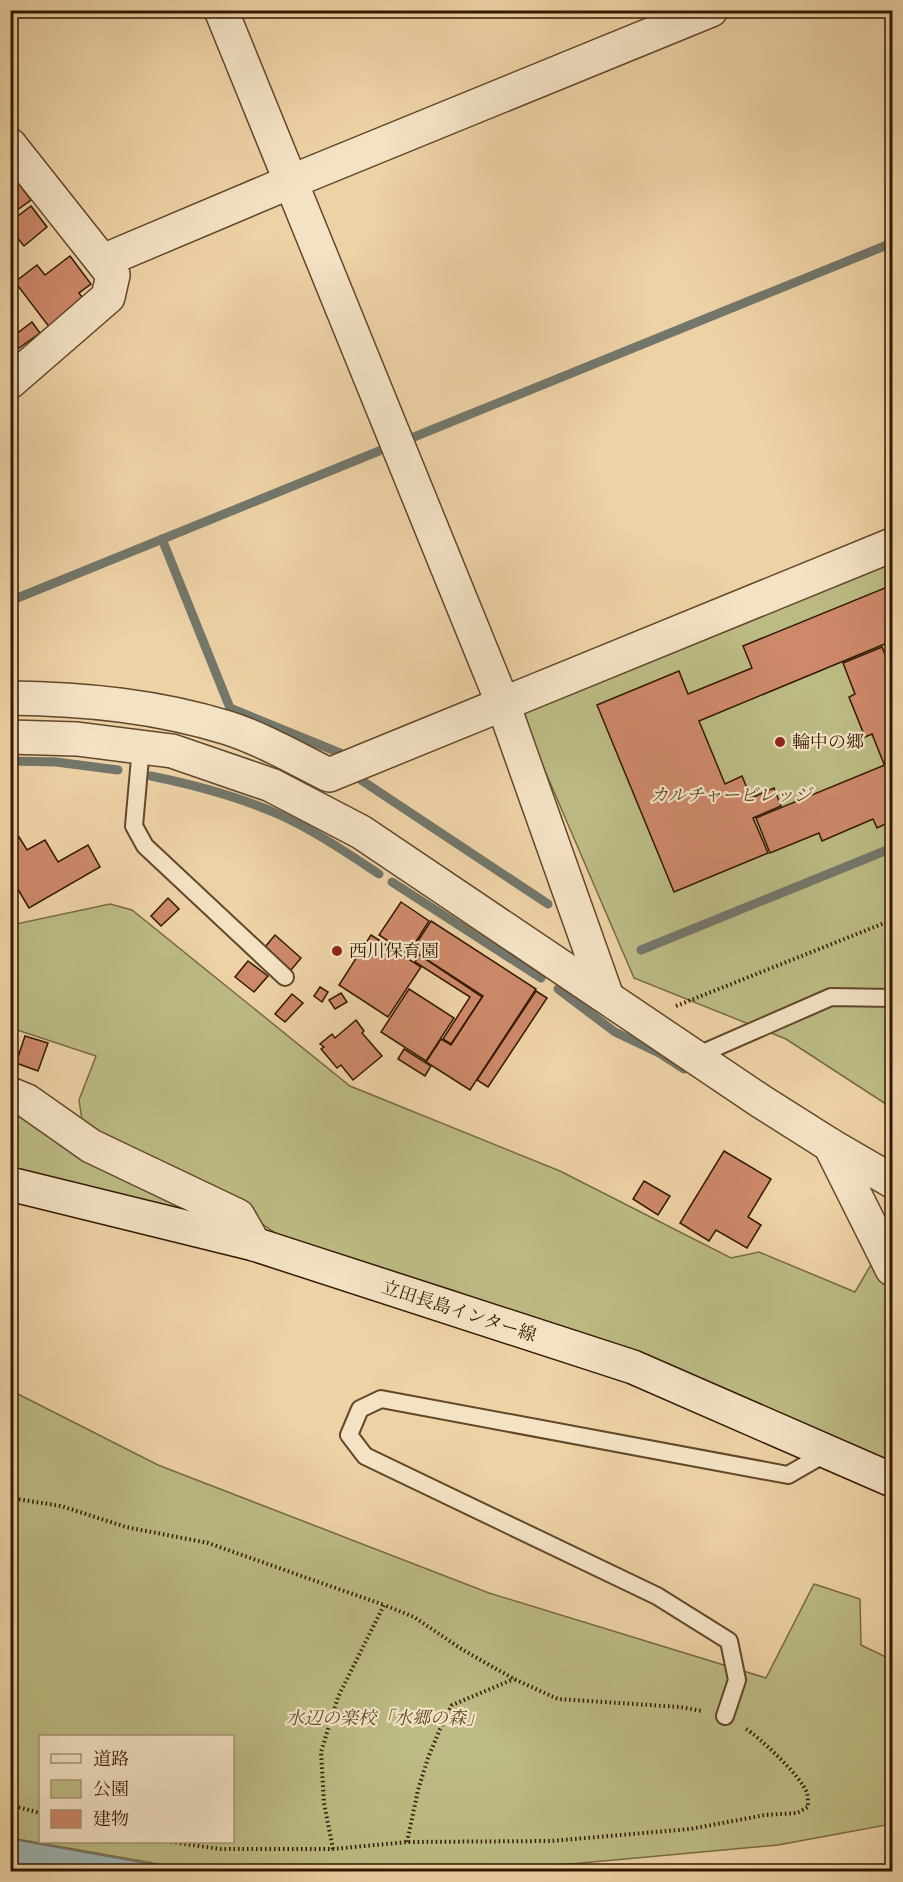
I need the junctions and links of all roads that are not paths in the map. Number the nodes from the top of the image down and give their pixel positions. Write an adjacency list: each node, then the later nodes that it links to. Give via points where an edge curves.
1 (221, 10): 4 (street)
2 (711, 10): 4 (street)
3 (10, 145): 5 (street)
4 (290, 182): 5 (street); 9 (street)
5 (103, 261): 6 (street, via 113,275 108,297)
6 (10, 382)
7 (892, 545): 9 (street)
8 (10, 698): 9 (street, via 70,699 149,708 230,729 329,775)
9 (503, 704): 13 (street)
10 (10, 737): 11 (street, via 77,739)
11 (141, 747): 12 (lane, via 134,826 145,846); 13 (street, via 172,752 272,785 351,827)
12 (285, 977)
13 (607, 997): 15 (street)
14 (892, 998): 15 (lane, via 831,997)
15 (696, 1056): 17 (street)
16 (10, 1094): 20 (street, via 27,1101 91,1146 238,1216)
17 (830, 1145): 18 (street); 21 (street)
18 (892, 1181)
19 (10, 1184): 20 (street, 立田長島インター線)
20 (254, 1244): 22 (street, 立田長島インター線, via 633,1367)
21 (892, 1269)
22 (828, 1452): 23 (street, 立田長島インター線); 24 (lane, via 788,1474 381,1399 360,1409 349,1435 365,1456 657,1596 729,1641 737,1680)
23 (892, 1480)
24 (725, 1716)

